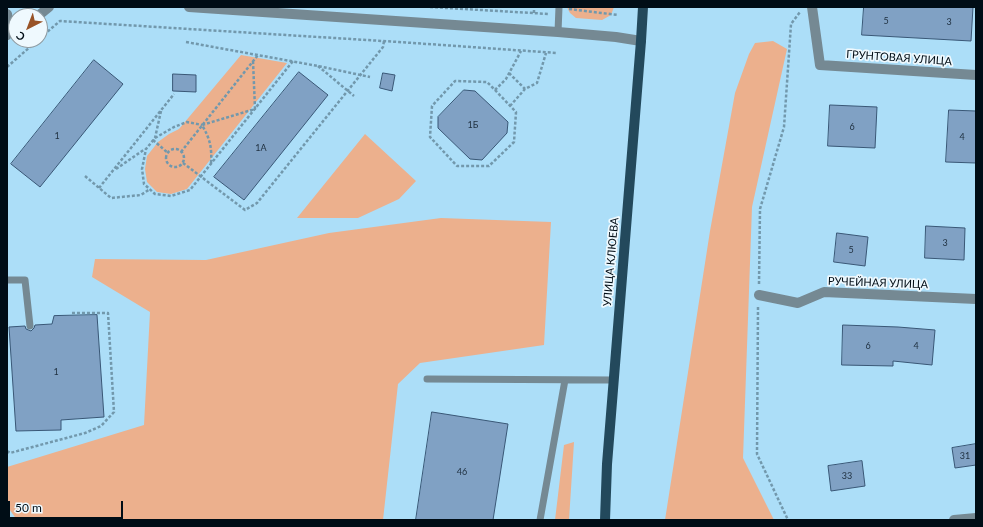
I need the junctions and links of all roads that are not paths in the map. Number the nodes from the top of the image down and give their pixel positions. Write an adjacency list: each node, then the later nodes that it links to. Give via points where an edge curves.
1 (189, 7): 4 (street)
2 (643, 7): 9 (main road, УЛИЦА КЛЮЕВА)
3 (812, 7): 10 (street, ГРУНТОВАЯ УЛИЦА, via 820,65)
4 (243, 9): 7 (street)
5 (559, 11): 7 (lane)
6 (7, 14): 8 (street)
7 (558, 32): 9 (street)
8 (7, 35)
9 (641, 41): 17 (main road, УЛИЦА КЛЮЕВА)
10 (976, 75)
11 (7, 280): 14 (lane, via 25,280)
12 (759, 295): 13 (street, РУЧЕЙНАЯ УЛИЦА, via 798,303 824,292)
13 (976, 299)
14 (30, 326)
15 (427, 379): 16 (lane)
16 (565, 380): 17 (lane); 19 (lane)
17 (614, 380): 20 (main road, УЛИЦА КЛЮЕВА)
18 (976, 518): 21 (street)
19 (540, 520)
20 (605, 520)
21 (954, 520)

